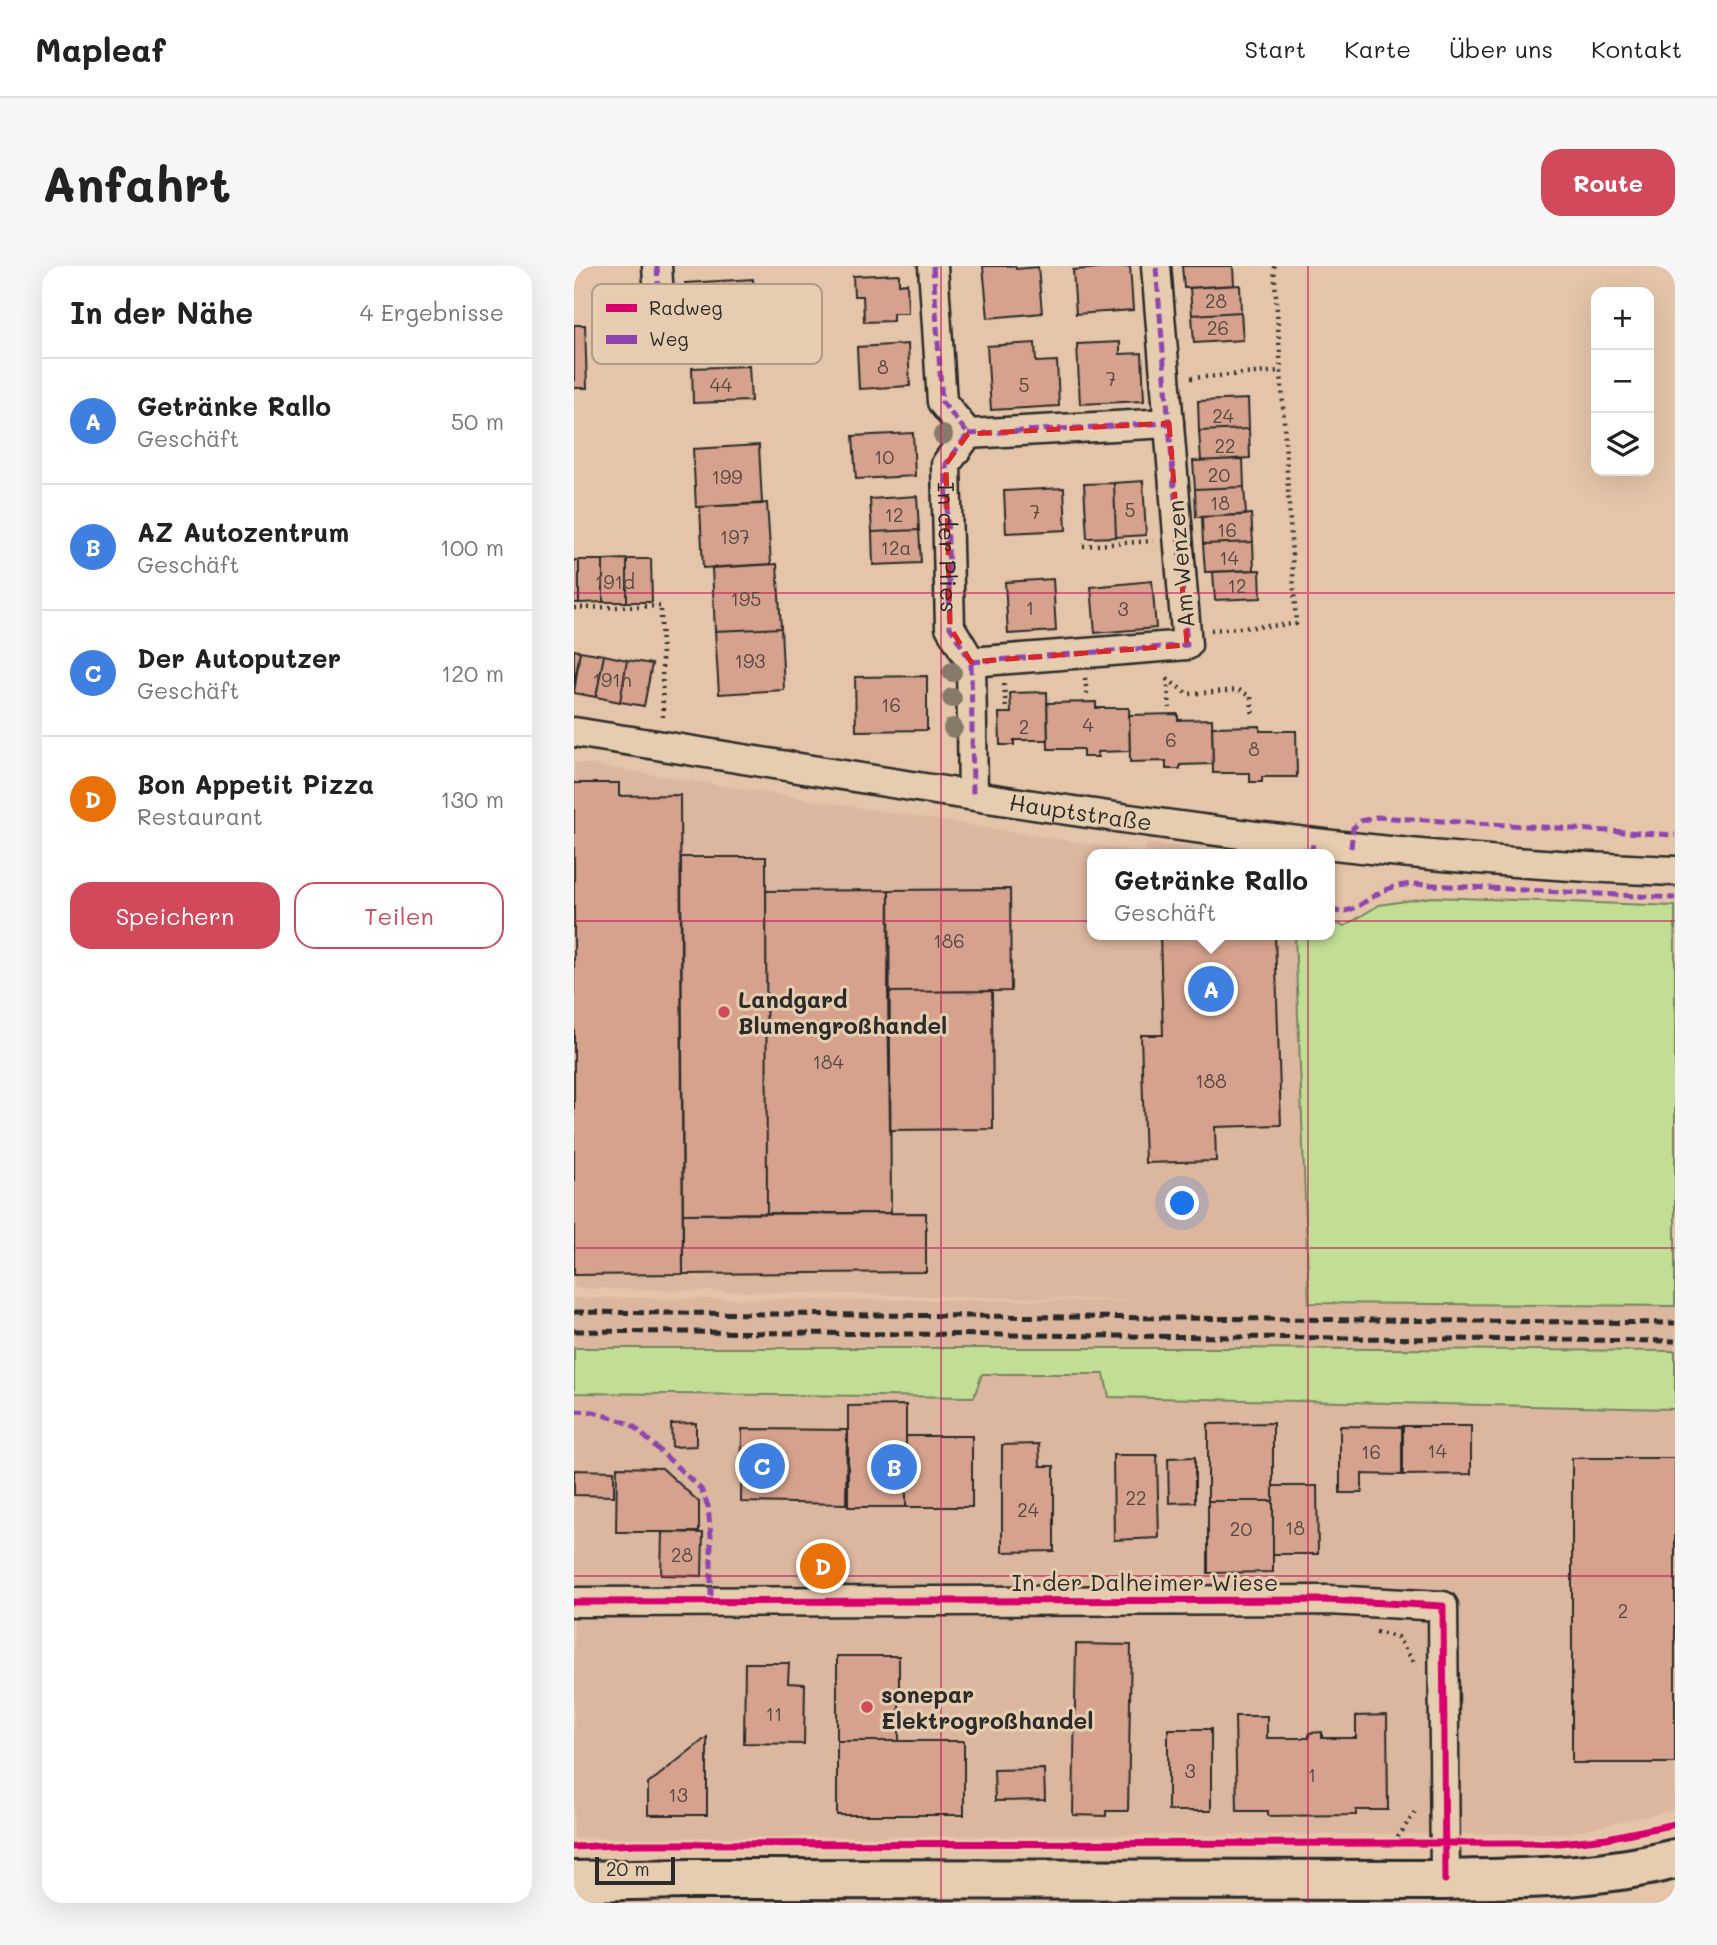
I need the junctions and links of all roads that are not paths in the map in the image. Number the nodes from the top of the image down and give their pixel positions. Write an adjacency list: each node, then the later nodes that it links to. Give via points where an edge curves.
1 (657, 266): 4 (street)
2 (933, 266): 6 (street, via 942,402)
3 (1156, 266): 5 (street, Am Wenzen)
4 (658, 284)
5 (1169, 423): 6 (street); 7 (street, Am Wenzen, via 1178,539 1175,640)
6 (968, 433): 7 (street, In der Plies, via 946,464 950,627)
7 (971, 662): 9 (street, In der Plies)
8 (574, 732): 9 (street, Hauptstraße)
9 (974, 795): 10 (street, Hauptstraße, via 1326,845 1508,863)
10 (1675, 872)
11 (574, 1602): 13 (street, In der Dalheimer Wiese, via 1328,1600 1443,1606)
12 (1675, 1859): 13 (main road, via 1592,1875)
13 (1445, 1880): 14 (main road)
14 (574, 1881)

